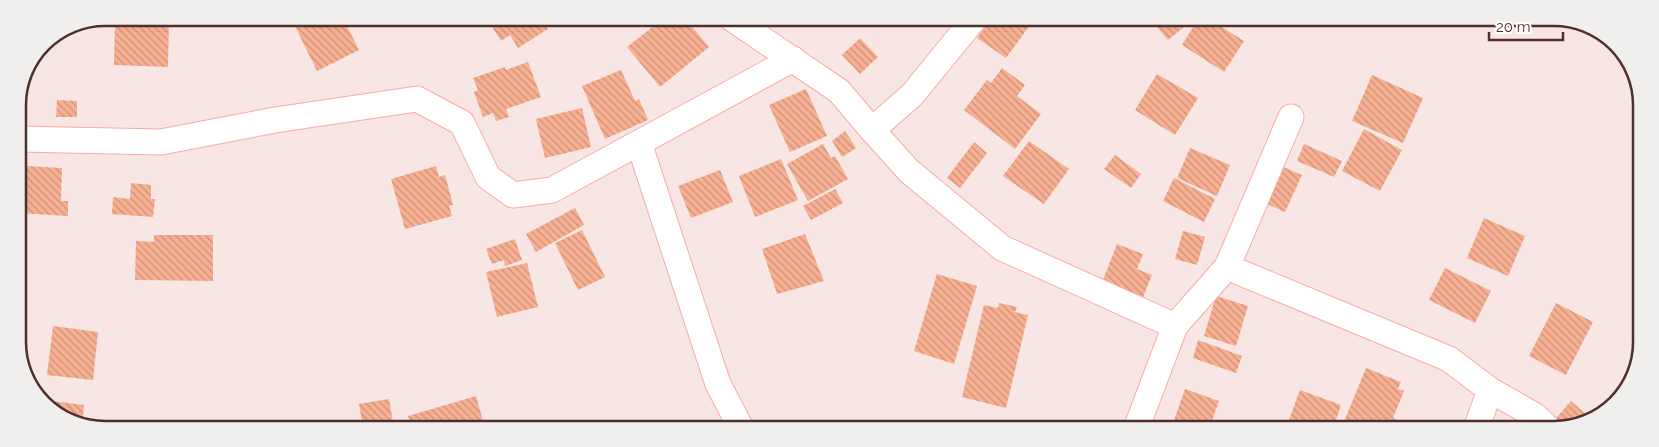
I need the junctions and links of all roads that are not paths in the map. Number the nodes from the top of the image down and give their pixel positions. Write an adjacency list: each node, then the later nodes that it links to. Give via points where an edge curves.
1 (743, 26): 3 (street)
2 (968, 26): 5 (street, via 912,95)
3 (793, 59): 5 (street, via 839,90); 7 (street)
4 (1291, 117): 8 (street)
5 (872, 130): 9 (street, via 909,171 1002,248)
6 (26, 139): 7 (street, via 161,142 275,120 417,99 462,123 488,177 513,195 552,190)
7 (639, 143): 11 (street, via 718,384)
8 (1227, 267): 9 (street); 10 (street, via 1449,359)
9 (1175, 326): 12 (street)
10 (1490, 390): 13 (street); 14 (street)
11 (738, 421)
12 (1139, 421)
13 (1479, 421)
14 (1540, 421)

